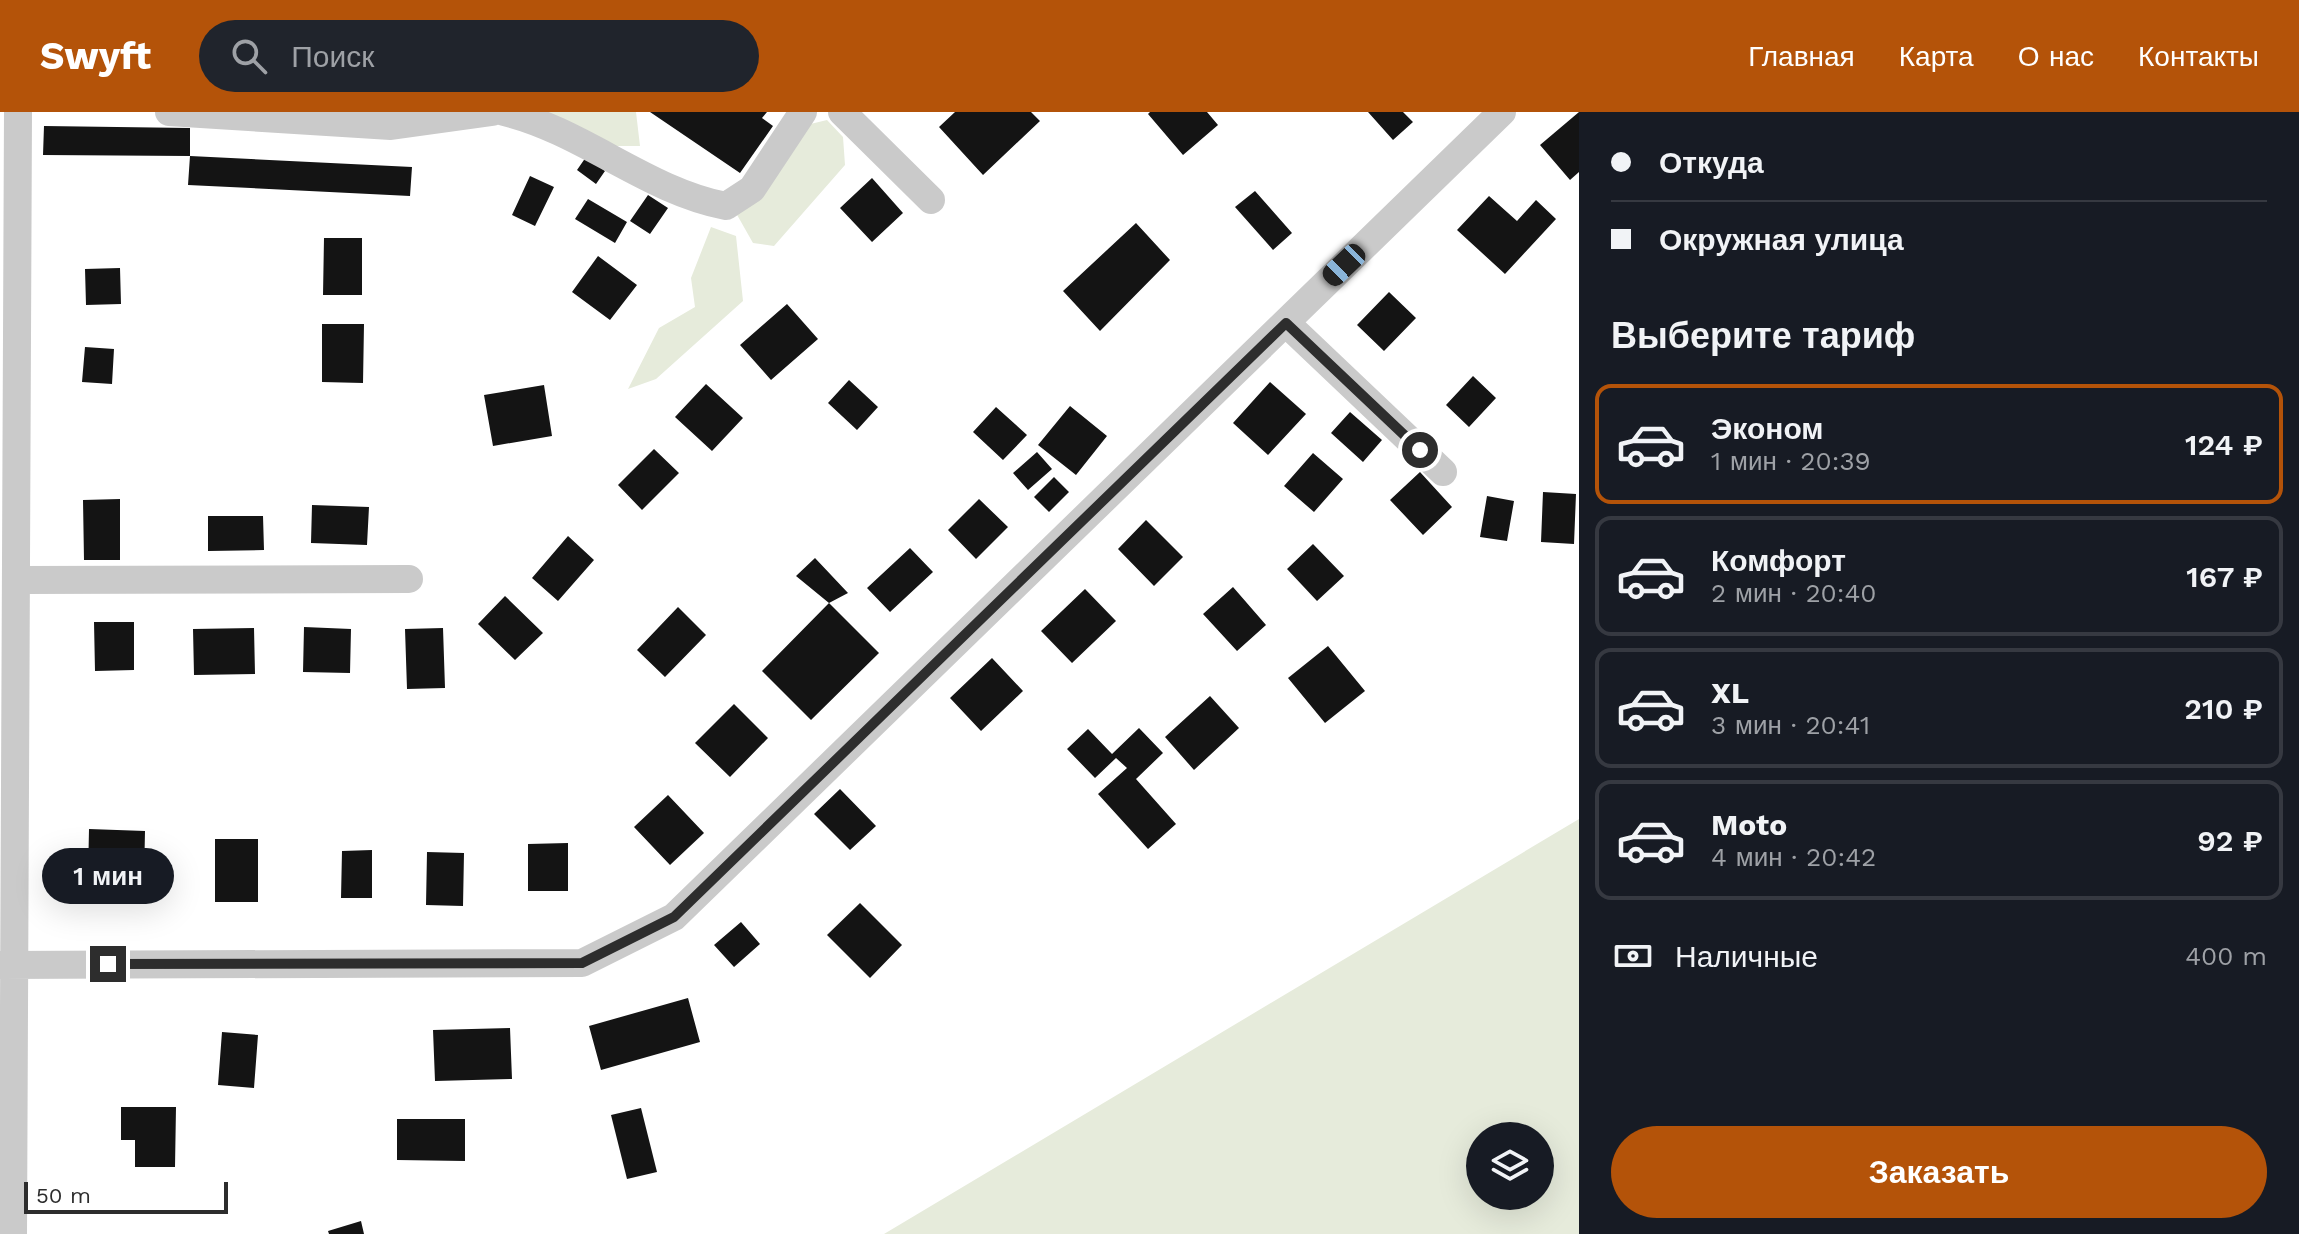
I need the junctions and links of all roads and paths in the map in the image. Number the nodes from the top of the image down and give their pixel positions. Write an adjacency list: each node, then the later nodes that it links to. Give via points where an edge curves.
1 (18, 112): 12 (street)
2 (169, 112): 3 (street, via 391,126)
3 (492, 112)
4 (504, 112): 5 (street, via 543,122 693,200 726,206 752,189)
5 (803, 112)
6 (842, 112): 8 (street)
7 (1502, 112): 9 (street)
8 (931, 200)
9 (1286, 323): 10 (street); 13 (street, via 674,917 621,944 582,963)
10 (1443, 472)
11 (409, 579): 12 (street)
12 (12, 589): 13 (street)
13 (6, 964): 14 (street)
14 (13, 1234)

